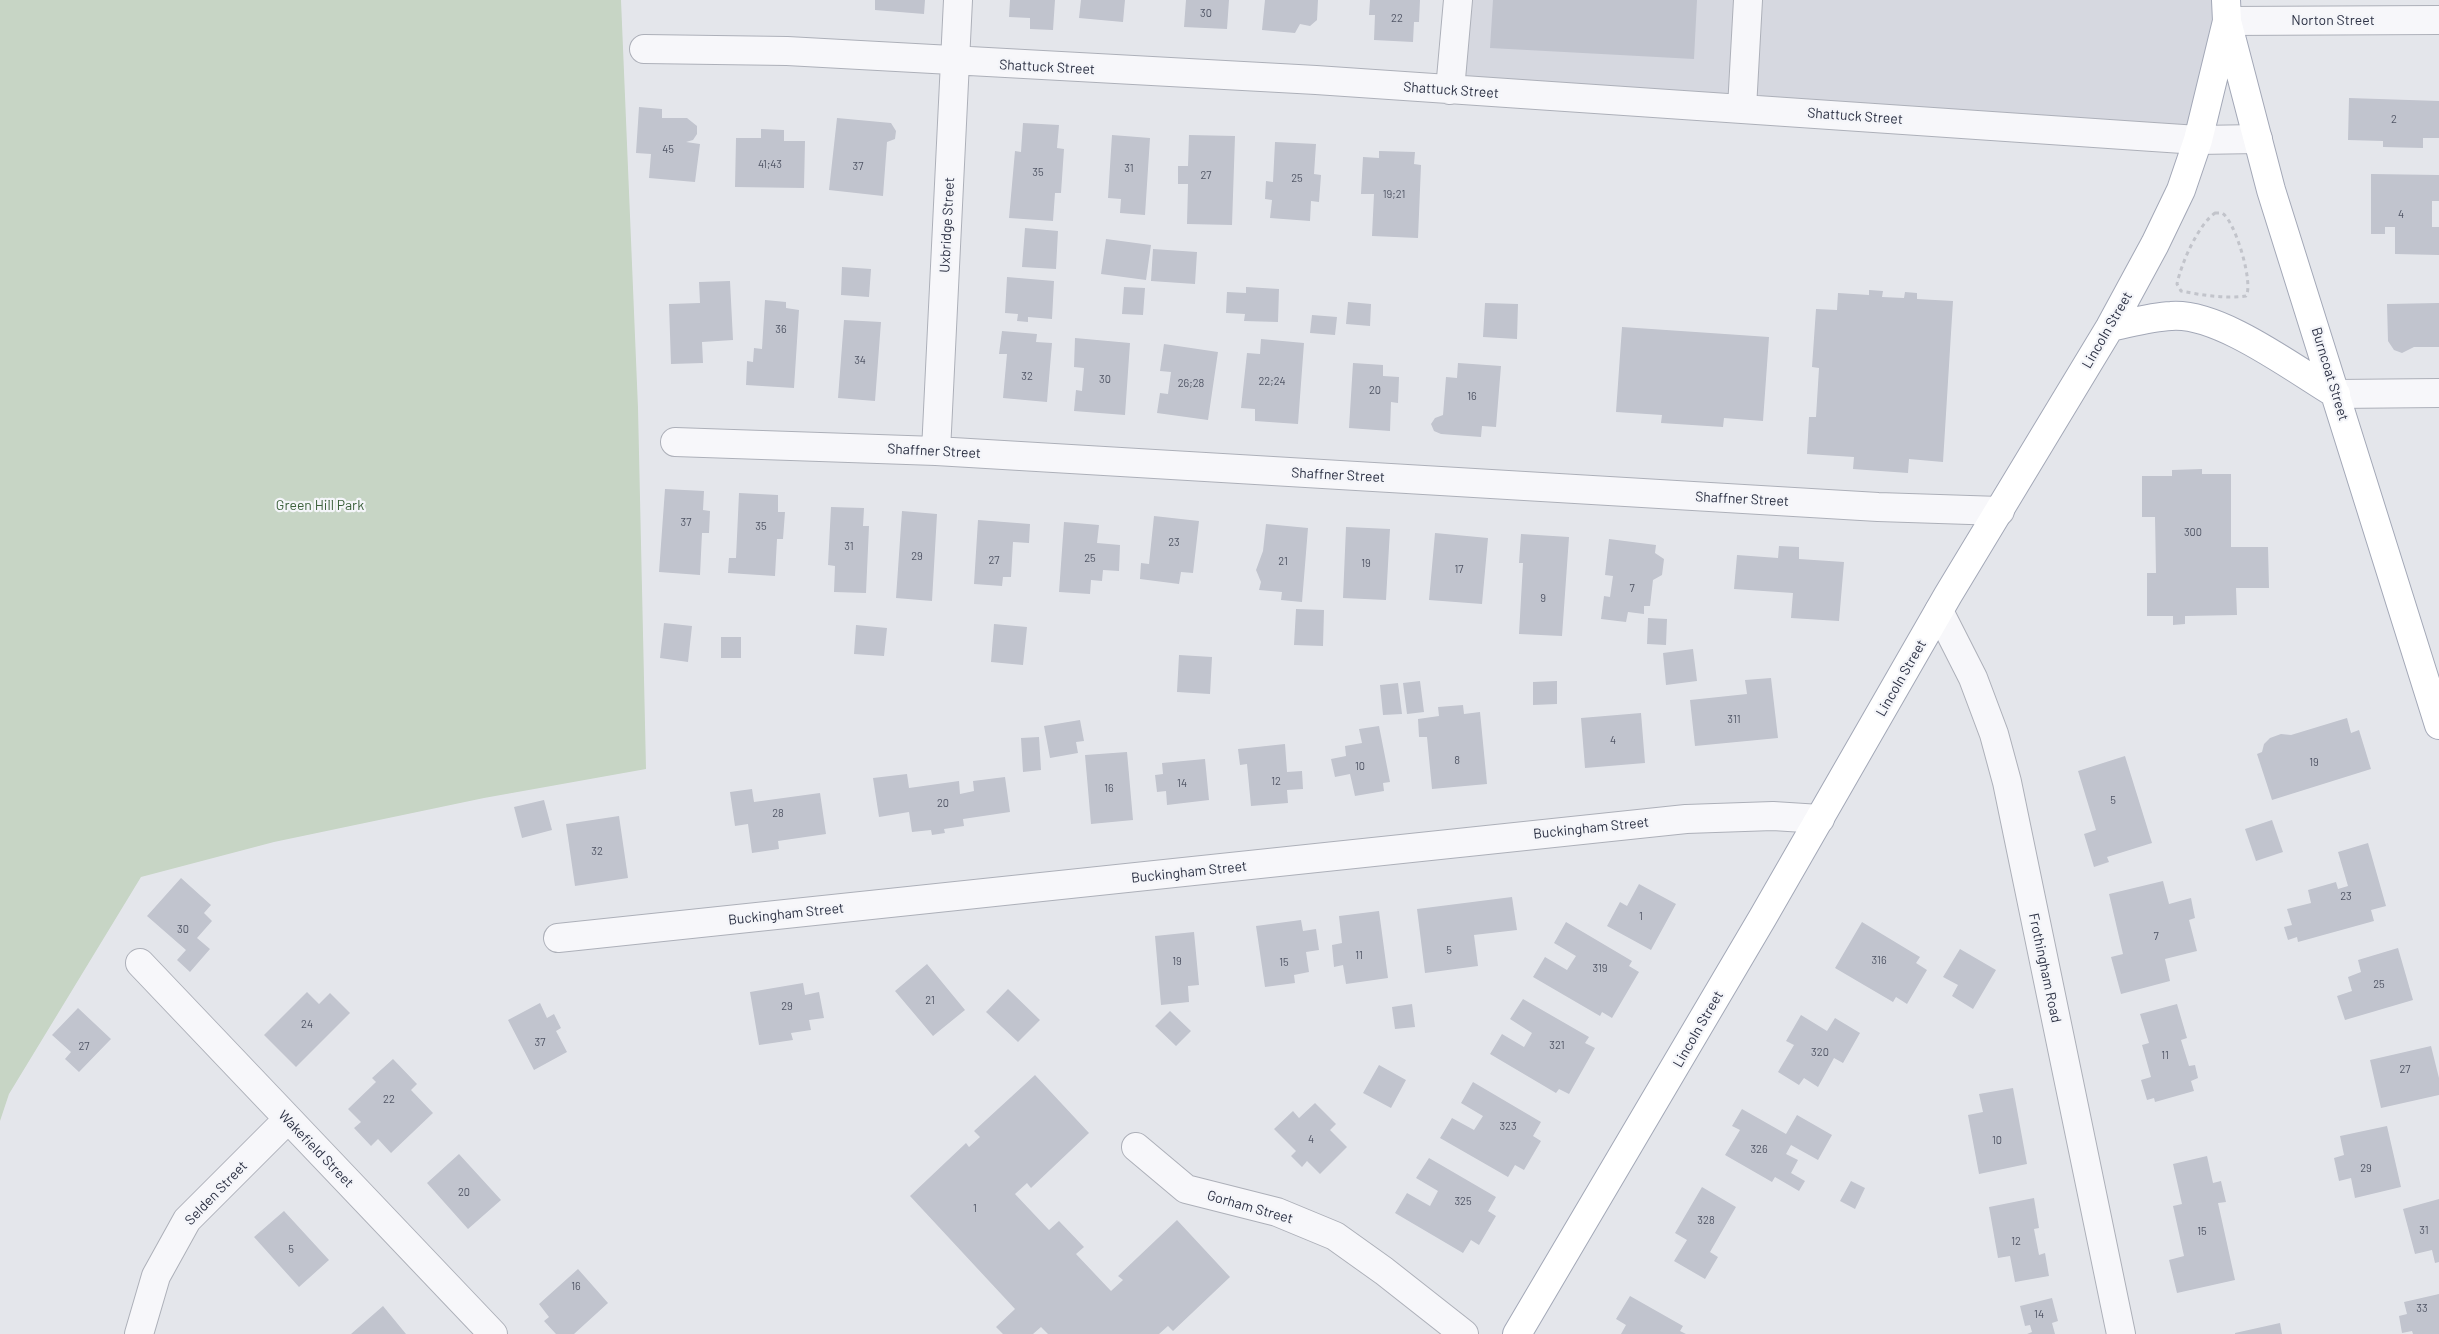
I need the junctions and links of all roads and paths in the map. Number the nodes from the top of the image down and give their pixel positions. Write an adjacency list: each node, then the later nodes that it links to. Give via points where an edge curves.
1 (958, 0): 7 (street, Uxbridge Street)
2 (1458, 0): 8 (street)
3 (1748, 0): 9 (street)
4 (2226, 10): 5 (street, Norton Street); 10 (main road, Burncoat Street); 11 (main road, Lincoln Street)
5 (2439, 20)
6 (644, 49): 7 (street, Shattuck Street, via 787,51)
7 (955, 62): 8 (street, Shattuck Street); 17 (street, Uxbridge Street)
8 (1450, 90): 9 (street, Shattuck Street)
9 (1742, 108): 11 (street, Shattuck Street)
10 (2258, 139): 11 (street, Shattuck Street); 15 (main road, Burncoat Street)
11 (2198, 140): 13 (main road, Lincoln Street, via 2181,190)
12 (2246, 296): 12 (path, via 2249,283 2232,223 2222,213 2215,213 2206,220 2177,284 2181,291 2190,293)
13 (2110, 327): 15 (main road, via 2172,316 2201,319 2243,338); 18 (main road, Lincoln Street)
14 (2439, 393): 15 (street)
15 (2336, 394): 20 (main road, Burncoat Street)
16 (675, 442): 17 (street, Shaffner Street)
17 (936, 451): 18 (street, Shaffner Street, via 1878,507)
18 (2000, 511): 19 (main road, Lincoln Street)
19 (1939, 611): 21 (main road, Lincoln Street); 30 (street, Frothingham Road, via 1973,678 1994,734 2007,782)
20 (2439, 725)
21 (1820, 819): 22 (street, Buckingham Street, via 1773,816 1677,820); 29 (main road, Lincoln Street)
22 (558, 938)
23 (140, 963): 24 (street, Wakefield Street)
24 (288, 1119): 26 (street, Selden Street, via 187,1220 156,1276); 27 (street, Wakefield Street)
25 (1136, 1147): 28 (street, Gorham Street, via 1186,1189 1277,1212 1334,1236)
26 (139, 1334)
27 (492, 1334)
28 (1464, 1334)
29 (1517, 1334)
30 (2121, 1334)

